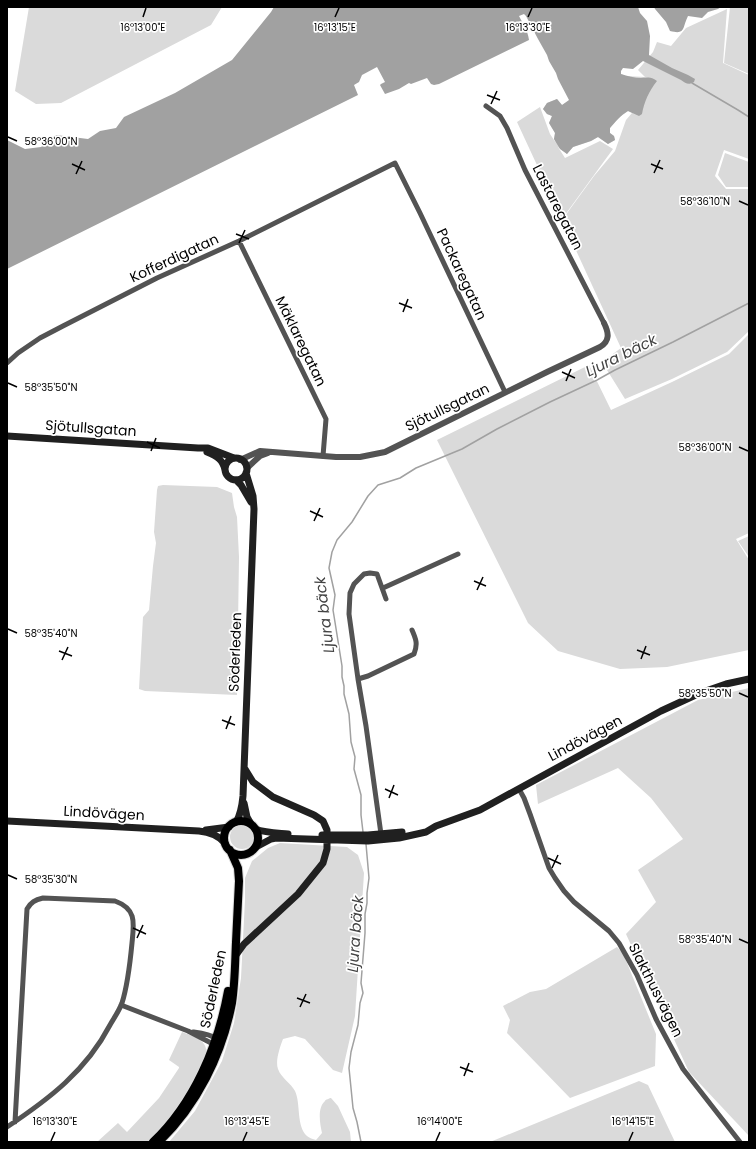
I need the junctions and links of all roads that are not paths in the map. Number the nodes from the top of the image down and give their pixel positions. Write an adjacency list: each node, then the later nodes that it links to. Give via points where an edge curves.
1 (486, 106): 4 (street, Lastaregatan, via 500,116 507,128 525,170)
2 (396, 166): 3 (street, Kofferdigatan, via 395,163); 6 (street, Packaregatan)
3 (240, 241): 5 (street, Kofferdigatan, via 157,278 40,338); 10 (street, Mäklaregatan, via 326,419)
4 (604, 323): 6 (street, Sjötullsgatan, via 608,334 605,344)
5 (7, 363)
6 (506, 392): 10 (street, Sjötullsgatan, via 385,452 360,457)
7 (7, 436): 8 (main road, Sjötullsgatan)
8 (198, 448): 11 (main road, Sjötullsgatan, via 208,448); 13 (main road, Sjötullsgatan, via 215,455 222,462)
9 (269, 453): 10 (street, Sjötullsgatan); 11 (street, Sjötullsgatan, via 260,451); 12 (street, via 260,456)
10 (323, 456)
11 (237, 459): 12 (main road, via 245,464); 13 (main road, via 227,464)
12 (246, 470): 14 (main road, via 242,478); 15 (main road, Söderleden)
13 (225, 471): 14 (main road, via 229,477)
14 (236, 480): 15 (main road, Söderleden)
15 (254, 509): 22 (main road, Söderleden)
16 (458, 554): 17 (street)
17 (383, 588): 18 (street); 20 (street, via 377,574 370,573 364,574 354,584 350,593)
18 (386, 599)
19 (412, 630): 20 (street, via 416,640 414,654)
20 (358, 679): 30 (street)
21 (749, 679): 23 (main road, Lindövägen, via 700,693 661,711)
22 (244, 767): 24 (main road, Söderleden); 31 (main road, via 253,782 264,791 314,815 323,822)
23 (519, 789): 28 (main road, Lindövägen, via 480,810); 44 (street, Slakthusvägen, via 555,878 574,902 609,931 619,943 683,1068)
24 (243, 796): 26 (main road, Söderleden, via 240,816); 27 (main road, Söderleden, via 246,812)
25 (7, 821): 29 (main road, Lindövägen)
26 (232, 824): 27 (main road, via 243,821); 29 (main road, Lindövägen); 33 (main road, via 224,837)
27 (253, 826): 31 (main road, Lindövägen, via 268,833); 34 (main road, via 258,838)
28 (436, 826): 30 (main road, Lindövägen); 32 (main road, Lindövägen, via 418,834 388,839)
29 (199, 831): 33 (main road, Lindövägen, via 216,835)
30 (382, 834): 32 (main road, Lindövägen)
31 (327, 837): 32 (main road, Lindövägen); 34 (main road, Lindövägen, via 276,838); 37 (main road, via 327,849 317,872)
32 (365, 838)
33 (227, 847): 34 (main road, via 234,854 240,855); 35 (main road, Söderleden, via 238,868)
34 (254, 849): 35 (main road, Söderleden, via 242,865)
35 (239, 881): 36 (main road, Söderleden)
36 (236, 943): 37 (main road, Söderleden); 39 (main road, Söderleden)
37 (236, 954): 39 (main road, Söderleden, via 228,1021)
38 (121, 1005): 39 (street, via 188,1031 206,1034); 40 (street, via 104,1037 71,1079); 40 (street, via 128,979 134,927 129,909 115,901 43,898 30,904 27,909)
39 (217, 1041): 42 (main road, Söderleden, via 186,1101); 43 (main road, Söderleden, via 204,1082 179,1121)
40 (15, 1122): 41 (street)
41 (7, 1127)
42 (153, 1142)
43 (159, 1142)
44 (740, 1142)

